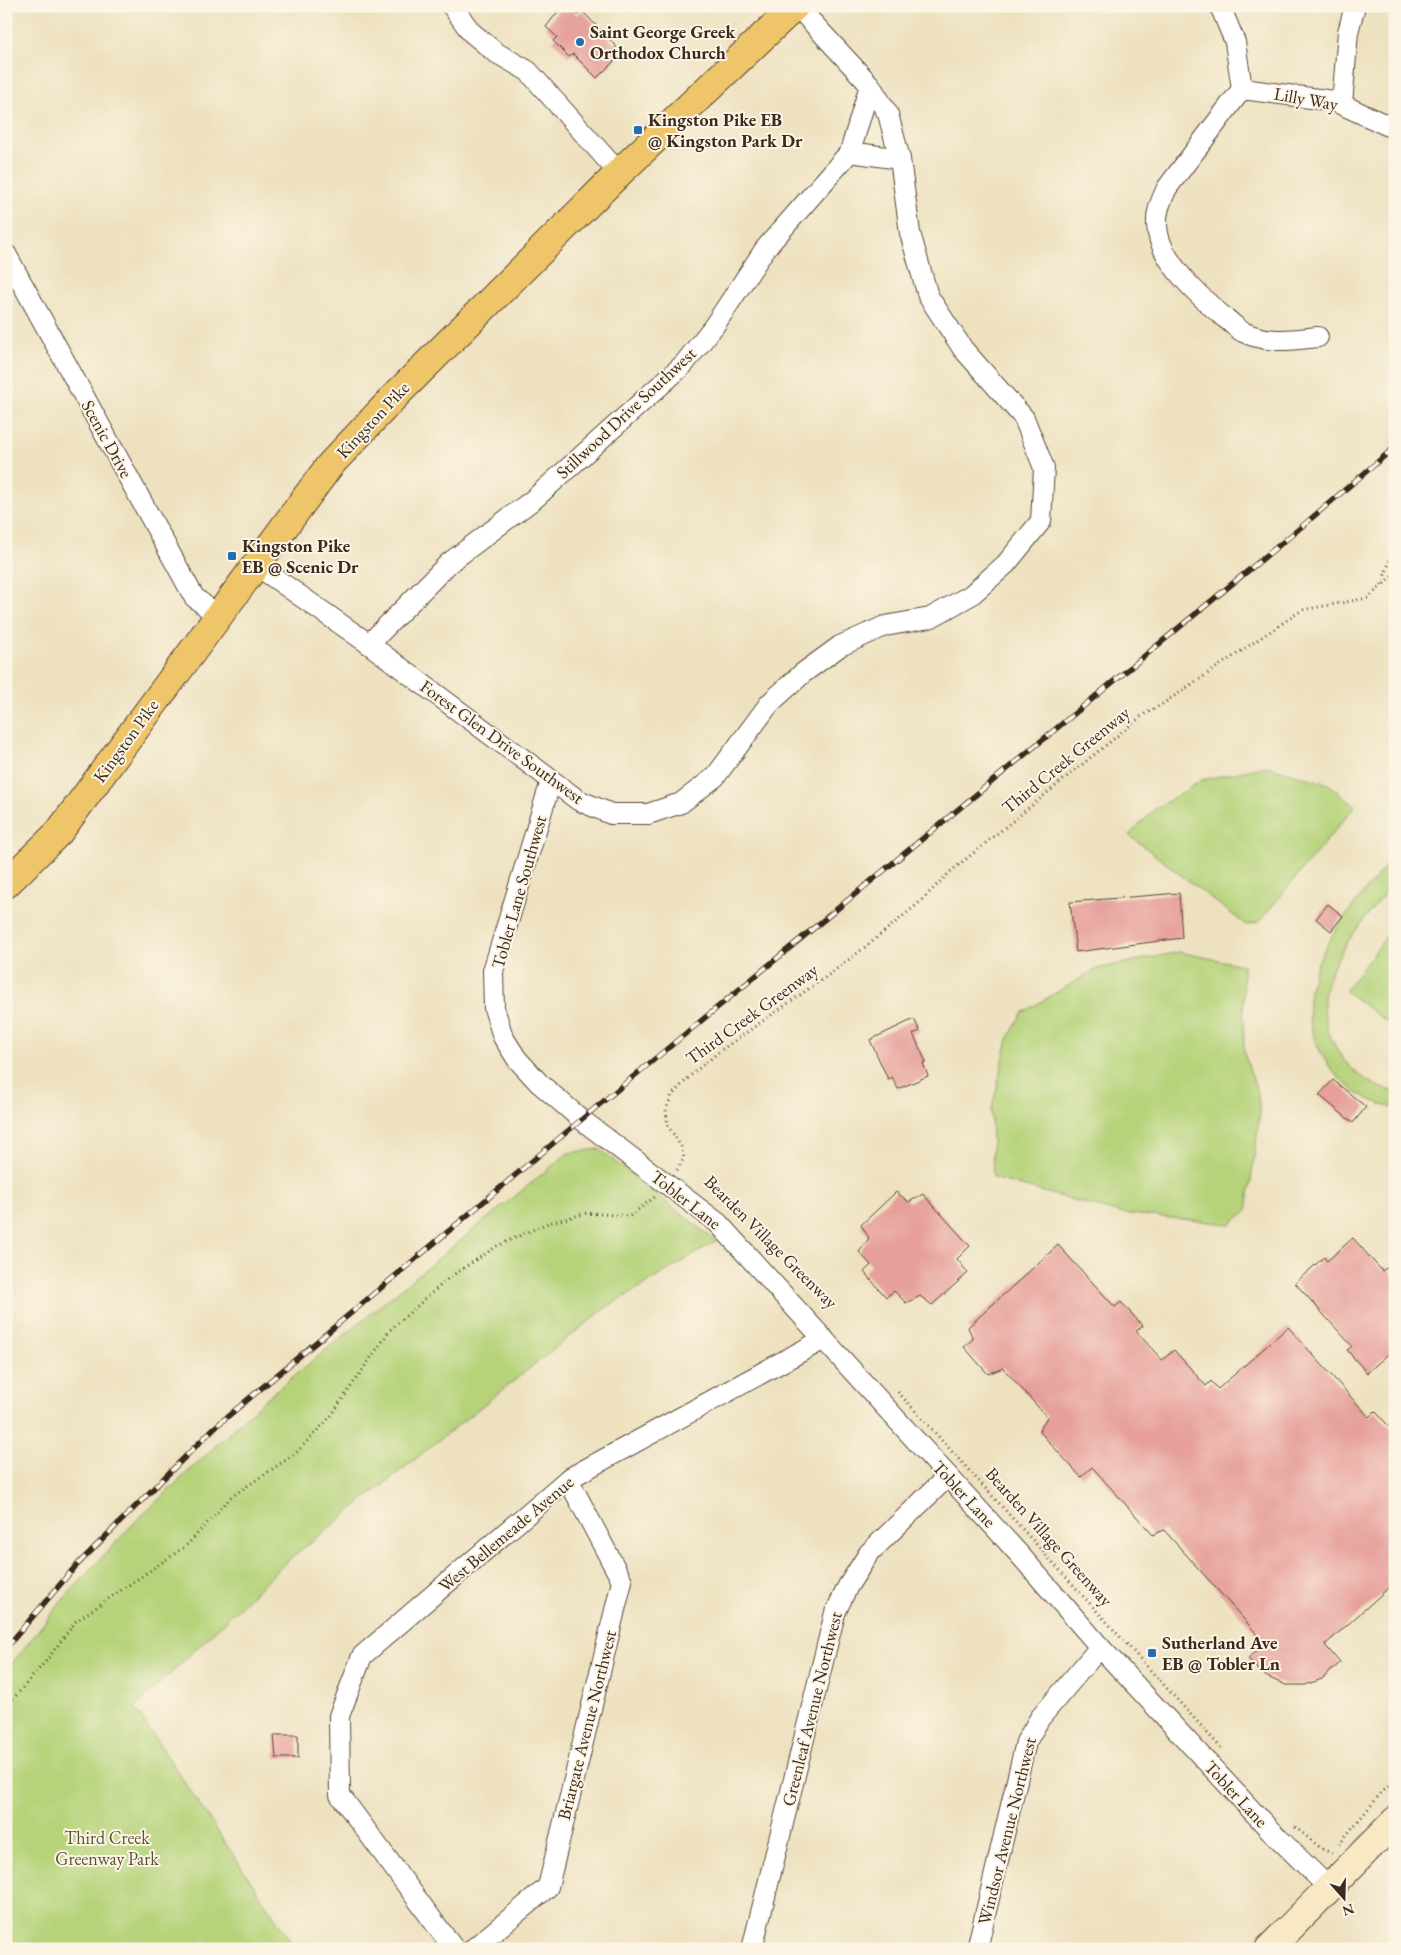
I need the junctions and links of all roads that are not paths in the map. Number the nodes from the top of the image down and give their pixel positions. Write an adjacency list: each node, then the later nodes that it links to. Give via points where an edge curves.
1 (452, 6): 11 (street, via 471,32 495,52 528,71)
2 (796, 6): 5 (street, Forest Glen Drive Southwest); 11 (main road, Kingston Pike)
3 (1220, 6): 6 (street, via 1236,42)
4 (1355, 6): 7 (street, via 1348,32)
5 (870, 85): 9 (street, Stillwood Drive Southwest); 10 (street, Forest Glen Drive Southwest, via 888,114)
6 (1242, 89): 7 (street, Lilly Way); 13 (street, via 1167,188 1158,206 1156,226 1160,242 1176,270 1208,304 1242,332 1276,342)
7 (1342, 104): 8 (street, Lilly Way)
8 (1395, 129)
9 (850, 152): 10 (street); 16 (street, Stillwood Drive Southwest, via 765,249 714,326 684,364 534,499 449,563)
10 (900, 160): 17 (street, Forest Glen Drive Southwest, via 910,233 928,296 963,348 1024,418 1044,468 1041,521 1006,564 971,595 930,618 886,626 840,646 803,673 770,703 715,777 680,803 648,814 611,814 578,800)
11 (619, 173): 14 (main road, Kingston Pike, via 396,394 330,466)
12 (6, 254): 15 (street, Scenic Drive, via 194,597)
13 (1318, 337)
14 (256, 565): 15 (main road, Kingston Pike); 16 (street, Forest Glen Drive Southwest)
15 (218, 616): 18 (main road, Kingston Pike, via 59,832)
16 (369, 644): 17 (street, Forest Glen Drive Southwest)
17 (551, 781): 19 (street, Tobler Lane Southwest, via 494,971 494,1008 503,1038 517,1059 539,1084)
18 (6, 884)
19 (582, 1120): 20 (street, Tobler Lane, via 672,1177)
20 (824, 1340): 21 (street, Tobler Lane); 22 (street, West Bellemeade Avenue)
21 (948, 1476): 23 (street, Tobler Lane); 28 (street, Greenleaf Avenue Northwest, via 869,1553 835,1613)
22 (568, 1479): 26 (street, West Bellemeade Avenue, via 362,1656 339,1716 340,1796); 27 (street, Briargate Avenue Northwest, via 622,1581 548,1887)
23 (1100, 1647): 25 (street, Tobler Lane, via 1263,1823); 29 (street, Windsor Avenue Northwest, via 1040,1718 1026,1742)
24 (1395, 1821): 25 (street)
25 (1329, 1888): 30 (street)
26 (454, 1949)
27 (473, 1949)
28 (752, 1949)
29 (977, 1949)
30 (1269, 1949)

